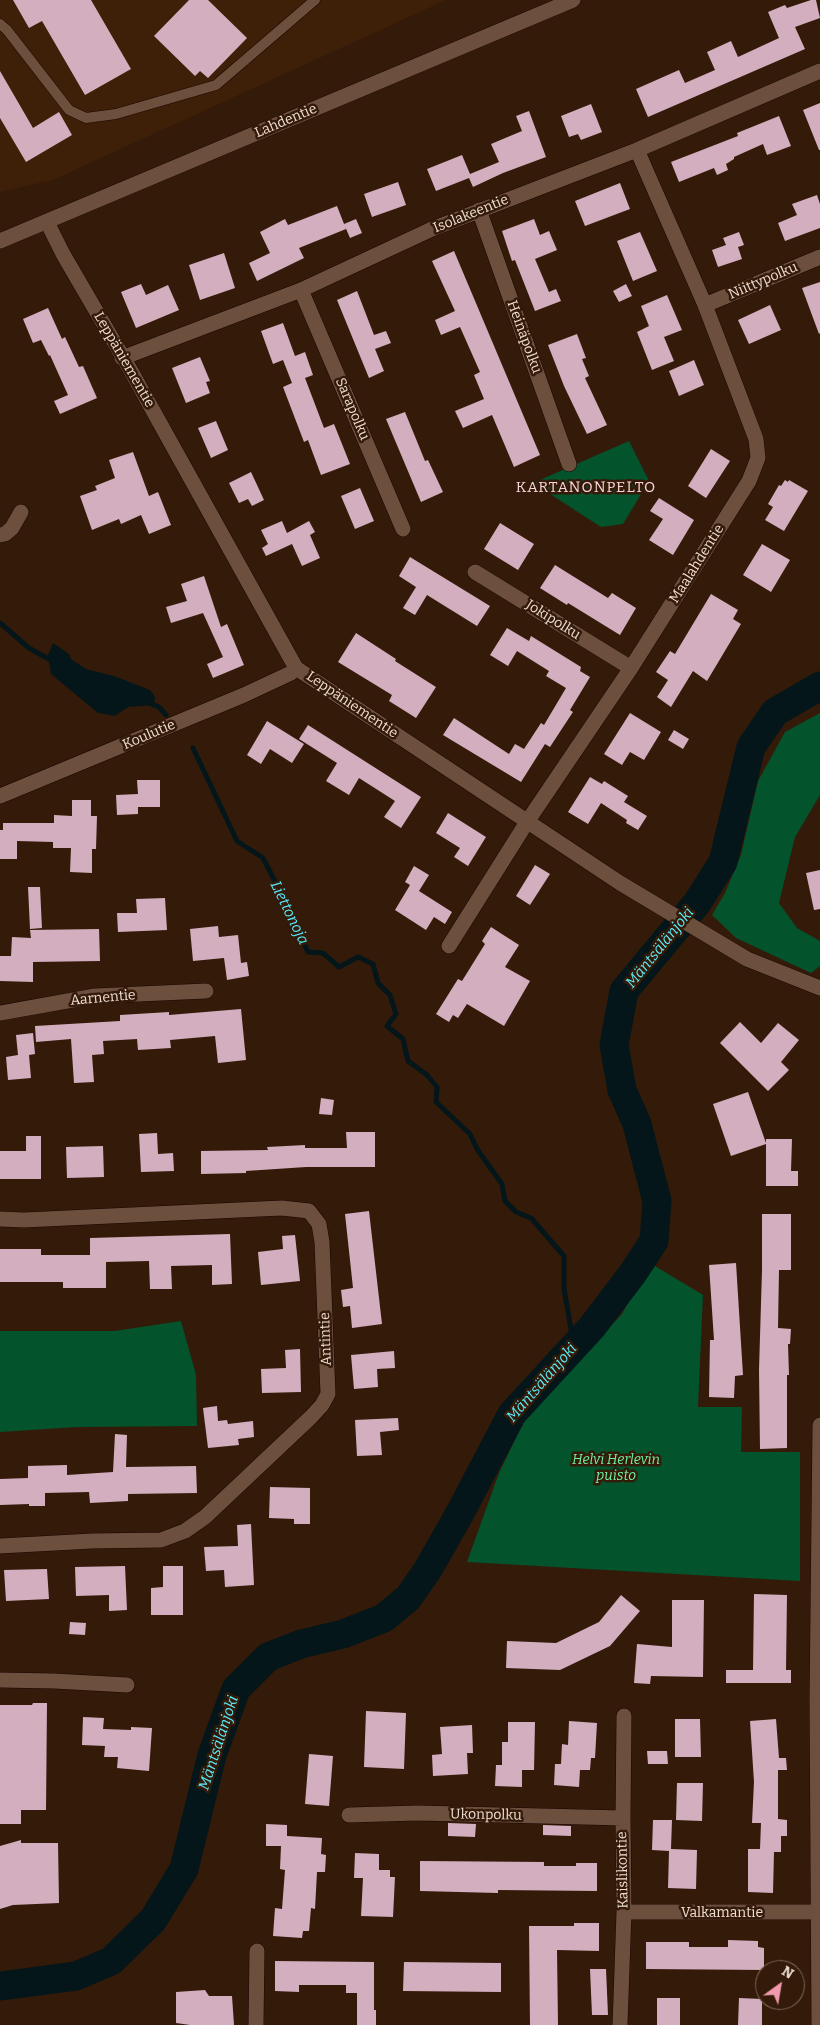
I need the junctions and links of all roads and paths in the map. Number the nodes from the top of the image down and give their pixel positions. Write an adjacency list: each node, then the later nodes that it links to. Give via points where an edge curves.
1 (315, 0): 3 (lane, via 216,85 116,114 86,118 68,110)
2 (573, 0): 7 (street, Lahdentie)
3 (0, 24)
4 (820, 71): 5 (street, Isolakeentie)
5 (637, 150): 6 (street, Isolakeentie); 11 (street, Maalahdentie)
6 (479, 210): 10 (street, Isolakeentie); 13 (street, Heinäpolku)
7 (48, 222): 8 (street, Lahdentie); 12 (street, Leppäniementie)
8 (0, 241)
9 (820, 256): 11 (street, Niittypolku)
10 (301, 290): 12 (street, Isolakeentie); 15 (street, Sarapolku)
11 (705, 305): 19 (street, Maalahdentie, via 756,439 758,458 749,481)
12 (122, 358): 18 (street, Leppäniementie)
13 (569, 464)
14 (21, 512): 16 (street, via 12,528)
15 (404, 529)
16 (0, 535)
17 (475, 572): 19 (street, Jokipolku)
18 (296, 668): 20 (street, Koulutie, via 244,694); 21 (street, Leppäniementie)
19 (631, 668): 21 (street, Maalahdentie)
20 (0, 796)
21 (527, 822): 22 (street, Maalahdentie); 23 (street, Leppäniementie, via 620,883 747,959)
22 (449, 946)
23 (820, 988)
24 (206, 991): 25 (street, Aarnentie, via 95,996)
25 (0, 1013)
26 (0, 1219): 28 (street, Antintie, via 282,1208 308,1211 319,1224 322,1242 328,1394 311,1418 205,1517 185,1531 161,1540)
27 (820, 1424): 29 (street)
28 (0, 1546)
29 (819, 1591): 36 (street)
30 (0, 1680): 31 (street)
31 (127, 1685)
32 (624, 1716): 34 (street, Kaislikontie)
33 (349, 1814): 34 (street, Ukonpolku)
34 (623, 1818): 35 (street, Kaislikontie)
35 (624, 1912): 36 (street, Valkamantie); 39 (street, Kaislikontie)
36 (820, 1912): 40 (street)
37 (257, 1951): 38 (street)
38 (256, 2025)
39 (620, 2025)
40 (819, 2025)

